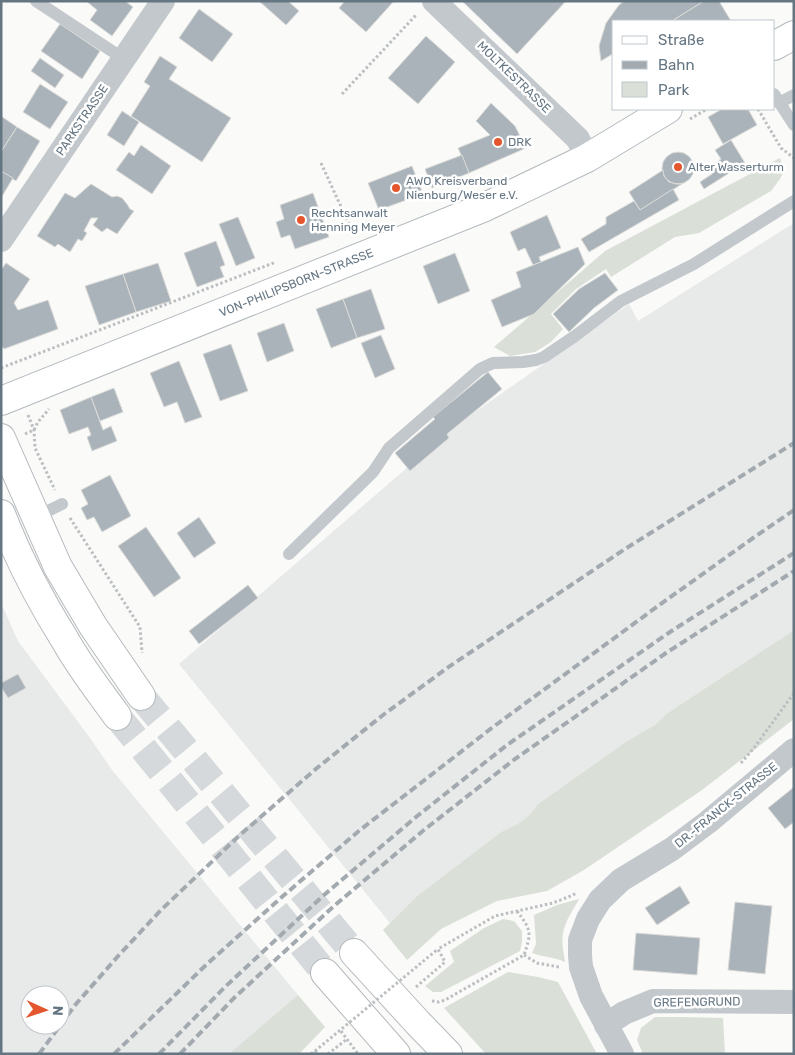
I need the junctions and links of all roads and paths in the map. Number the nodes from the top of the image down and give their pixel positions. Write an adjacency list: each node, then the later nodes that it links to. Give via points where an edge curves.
1 (36, 1): 6 (lane)
2 (163, 1): 6 (street, PARKSTRASSE)
3 (428, 5): 7 (path); 13 (street, MOLTKESTRASSE, via 578,139)
4 (794, 35): 5 (main road)
5 (775, 45)
6 (124, 58): 18 (street, PARKSTRASSE)
7 (342, 94)
8 (794, 95): 9 (lane)
9 (777, 99): 12 (lane)
10 (666, 110): 13 (main road, VON-PHILIPSBORN-STRASSE)
11 (759, 110): 14 (path, via 781,148)
12 (794, 126)
13 (587, 158): 19 (main road, VON-PHILIPSBORN-STRASSE, via 485,207)
14 (794, 158)
15 (321, 163): 19 (path)
16 (794, 201): 28 (lane, via 694,264 621,301 544,357 493,363 480,369 389,448 373,472)
17 (344, 236): 19 (path)
18 (1, 240)
19 (359, 244): 22 (main road, VON-PHILIPSBORN-STRASSE)
20 (279, 261): 21 (path)
21 (1, 368)
22 (1, 401)
23 (34, 430): 25 (path, via 35,448)
24 (1, 438): 26 (main road)
25 (62, 504): 26 (lane); 29 (path, via 140,627)
26 (36, 517): 31 (main road, via 58,567)
27 (4, 525): 32 (main road, via 65,642)
28 (289, 554)
29 (142, 656)
30 (794, 693): 34 (path)
31 (141, 696)
32 (117, 716)
33 (794, 750): 38 (street, DR.-FRANCK-STRASSE, via 672,850 621,880 600,900 580,940)
34 (735, 769)
35 (438, 949): 37 (path, via 495,916 517,910 528,926 529,941); 40 (path, via 445,962); 45 (path, bridge)
36 (354, 953): 48 (main road)
37 (524, 955): 38 (path, via 537,963); 41 (path, via 445,1000 439,1002)
38 (581, 968): 43 (street, DR.-FRANCK-STRASSE)
39 (325, 973): 47 (main road)
40 (415, 987)
41 (426, 998)
42 (794, 1002): 43 (street, GREFENGRUND, via 653,1001 624,1013)
43 (606, 1025): 49 (street, DR.-FRANCK-STRASSE)
44 (347, 1039): 46 (path)
45 (314, 1053)
46 (328, 1054)
47 (396, 1054)
48 (448, 1054)
49 (622, 1054)

